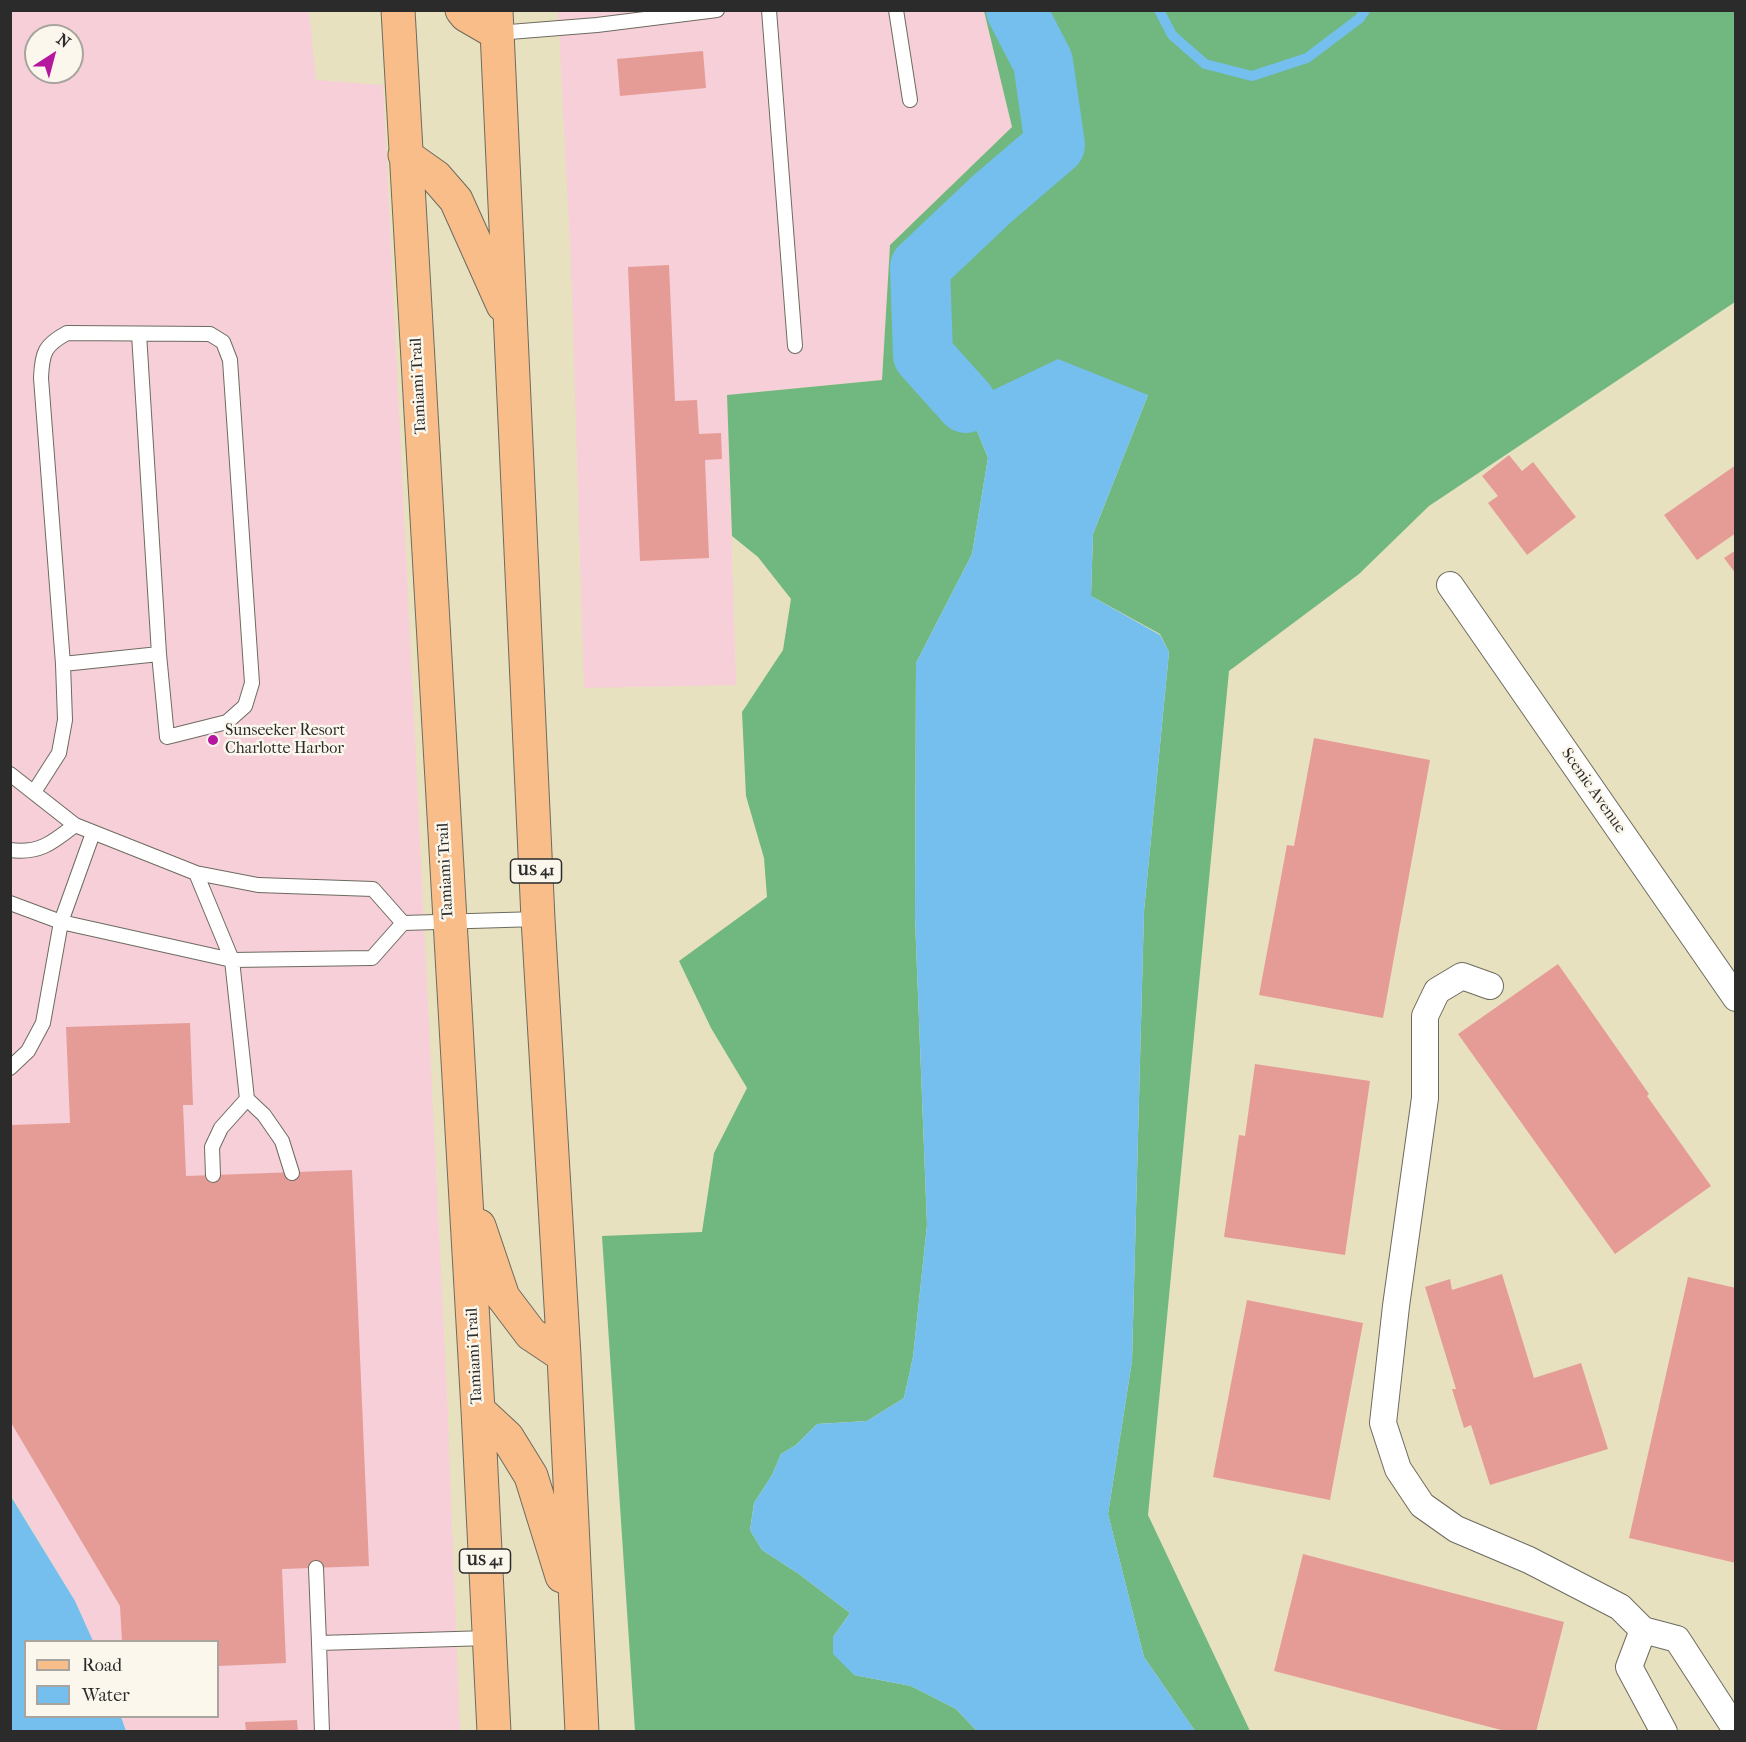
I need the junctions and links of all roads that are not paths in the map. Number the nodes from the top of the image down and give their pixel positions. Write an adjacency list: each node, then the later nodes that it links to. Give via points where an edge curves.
1 (398, 10): 8 (main road, Tamiami Trail / US 41)
2 (462, 10): 6 (main road, via 466,15)
3 (717, 10): 6 (lane, via 597,25)
4 (769, 10): 11 (lane)
5 (896, 10): 7 (lane)
6 (496, 22): 9 (main road, US 41)
7 (910, 100)
8 (405, 154): 9 (main road, via 436,177 456,200); 23 (main road, Tamiami Trail / US 41)
9 (511, 323): 22 (main road, US 41)
10 (139, 334): 13 (lane); 13 (lane, via 210,334 223,342 230,360 252,683 245,706 227,722 167,737); 14 (lane, via 68,333 50,342 42,358)
11 (795, 346)
12 (1450, 585): 28 (street, Scenic Avenue)
13 (159, 654): 14 (lane)
14 (63, 664): 16 (lane, via 64,720 58,753)
15 (10, 774): 16 (lane)
16 (34, 792): 17 (lane)
17 (75, 825): 18 (lane); 19 (lane, via 48,846 25,852)
18 (93, 834): 20 (lane); 24 (lane)
19 (10, 850)
20 (196, 873): 25 (lane, via 258,885 373,889); 26 (lane)
21 (10, 903): 24 (lane)
22 (538, 919): 23 (lane); 34 (main road, US 41)
23 (449, 921): 25 (lane); 33 (main road, Tamiami Trail / US 41)
24 (61, 922): 26 (lane); 29 (lane, via 43,1023 28,1051)
25 (403, 923): 26 (lane, via 372,958)
26 (232, 960): 30 (lane)
27 (1490, 986): 38 (street, via 1462,976 1437,991 1425,1016 1425,1098 1383,1423 1398,1468 1422,1505 1456,1529 1529,1560 1620,1607)
28 (1736, 998)
29 (10, 1068)
30 (247, 1099): 31 (lane, via 282,1141); 32 (lane, via 221,1128 212,1147)
31 (292, 1173)
32 (213, 1175)
33 (465, 1184): 34 (main road, via 503,1297 531,1334); 35 (main road, Tamiami Trail / US 41)
34 (564, 1356): 37 (main road, US 41)
35 (478, 1410): 37 (main road, via 507,1437 531,1476); 39 (main road, Tamiami Trail / US 41)
36 (316, 1568): 40 (lane)
37 (577, 1621): 44 (main road, US 41)
38 (1643, 1630): 41 (street, via 1677,1639); 45 (street, via 1629,1667)
39 (489, 1638): 40 (lane); 43 (main road, Tamiami Trail / US 41)
40 (319, 1643): 42 (lane)
41 (1736, 1730)
42 (322, 1731)
43 (494, 1731)
44 (582, 1731)
45 (1664, 1731)

